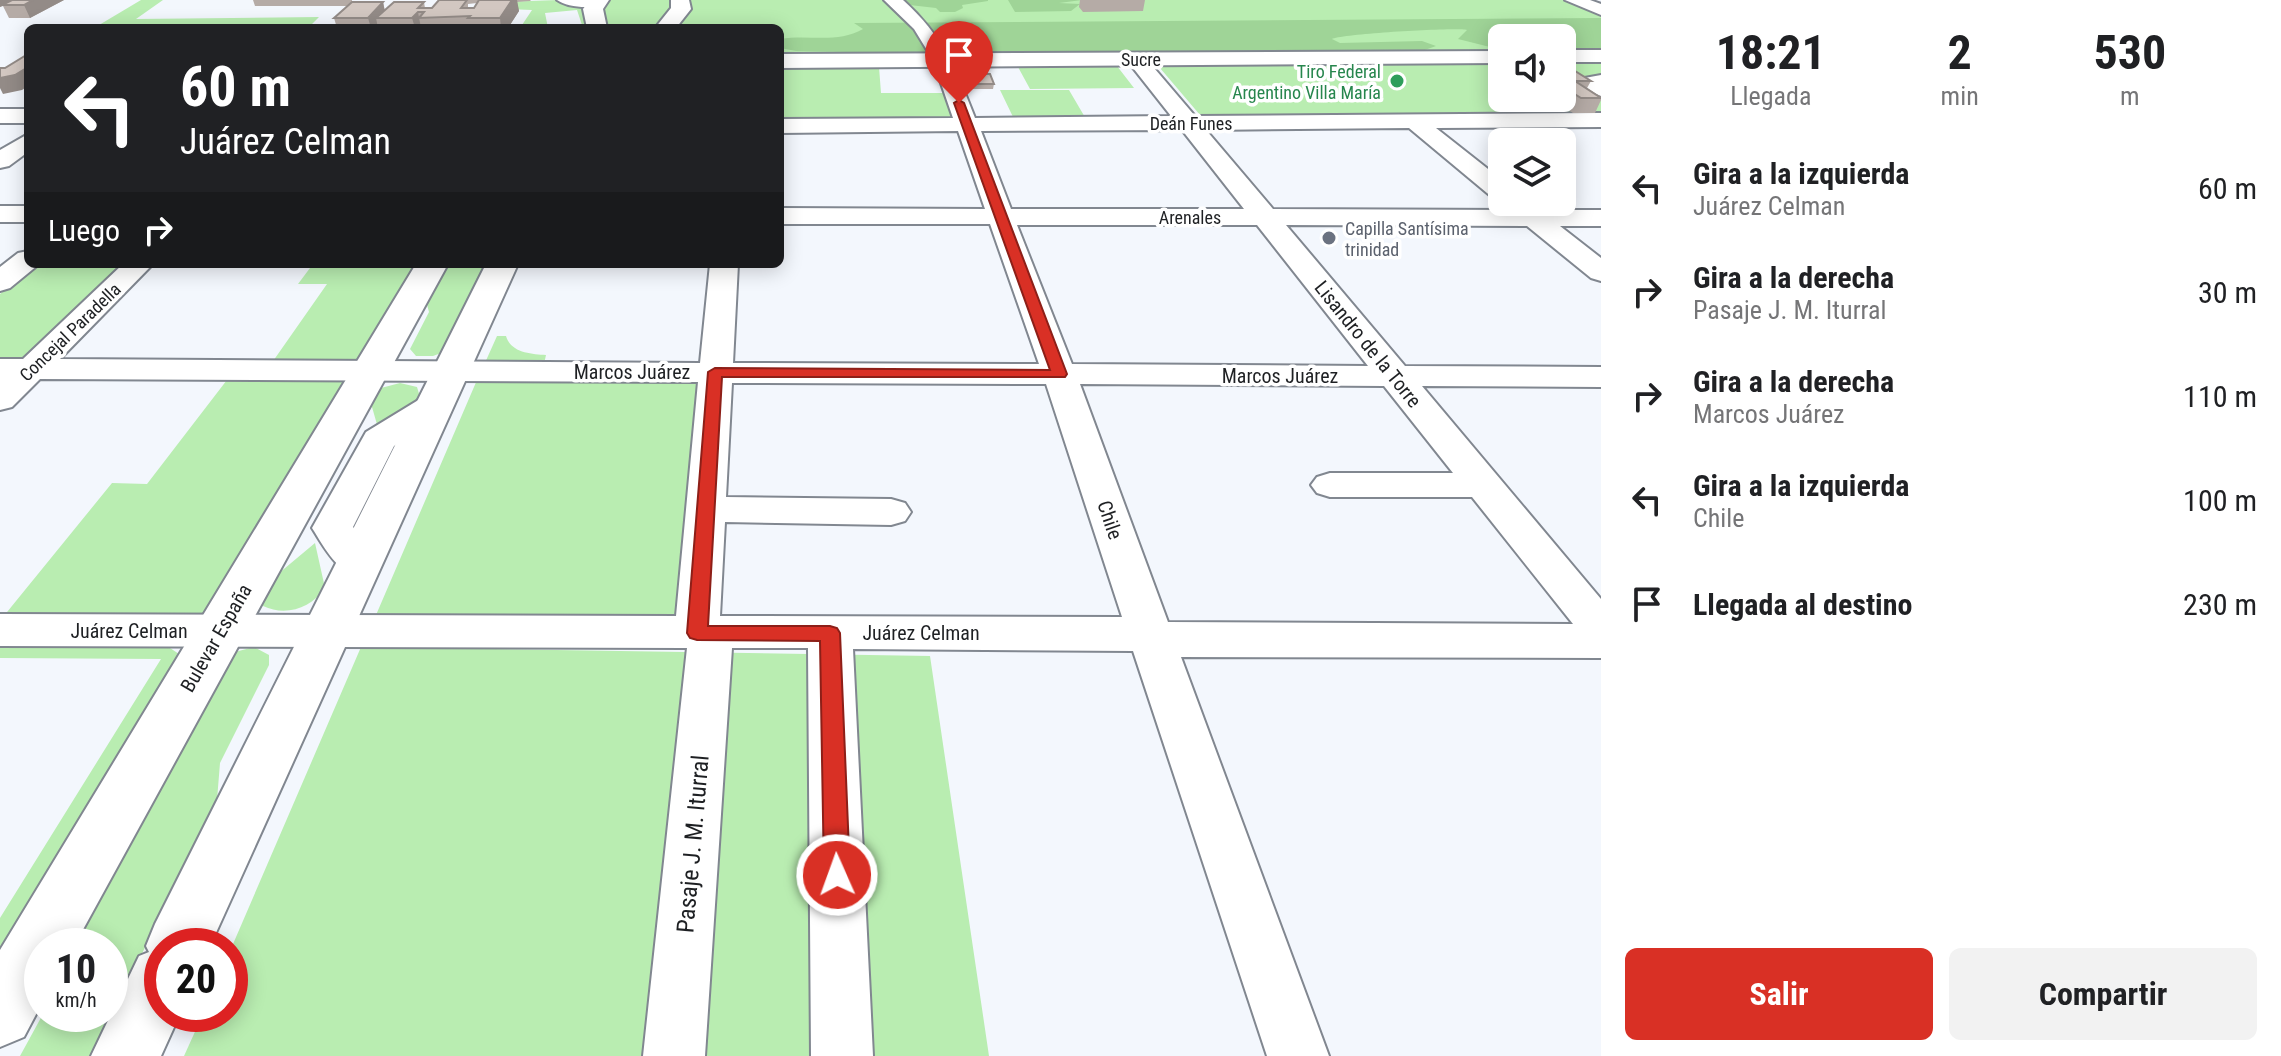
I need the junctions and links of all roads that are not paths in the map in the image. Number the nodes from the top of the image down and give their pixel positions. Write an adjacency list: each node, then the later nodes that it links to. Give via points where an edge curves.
1 (566, 0): 5 (street)
2 (680, 0): 8 (main road, via 681,9)
3 (893, 0): 13 (street, Chile, via 921,26)
4 (1574, 0): 6 (street)
5 (599, 1): 7 (main road, via 593,13)
6 (1601, 10)
7 (596, 24)
8 (668, 24)
9 (1576, 56): 10 (main road)
10 (1601, 56)
11 (1488, 57): 12 (main road, Sucre)
12 (1136, 59): 13 (main road, Sucre); 21 (street, Lisandro de la Torre)
13 (943, 60): 14 (main road, Sucre); 22 (street, Chile)
14 (784, 61)
15 (1601, 81): 16 (street, via 1586,83)
16 (1601, 90)
17 (0, 116): 18 (main road)
18 (24, 116)
19 (1601, 120): 20 (street, Deán Funes)
20 (1415, 122): 21 (street, Deán Funes); 26 (street)
21 (1188, 123): 22 (street, Deán Funes); 33 (street, Lisandro de la Torre)
22 (968, 125): 23 (street, Deán Funes); 34 (street, Chile)
23 (784, 126)
24 (24, 144): 25 (street)
25 (0, 161)
26 (1488, 182)
27 (1488, 211): 33 (street, Arenales)
28 (0, 214): 29 (street)
29 (24, 214)
30 (1576, 215): 35 (street, Arenales)
31 (784, 216): 34 (street, Arenales)
32 (1531, 216): 41 (street)
33 (1265, 217): 34 (street, Arenales); 46 (street, Lisandro de la Torre)
34 (1003, 218): 45 (street, Chile)
35 (1601, 218)
36 (24, 262): 42 (street)
37 (134, 268): 43 (street, Concejal Paradella)
38 (430, 268): 49 (main road, Bulevar España)
39 (500, 268): 48 (main road)
40 (724, 268): 44 (street, Pasaje J. M. Iturral)
41 (1601, 272)
42 (0, 282)
43 (16, 369): 49 (street, Marcos Juárez); 50 (street, Concejal Paradella)
44 (715, 372): 45 (street, Marcos Juárez); 48 (street, Marcos Juárez); 53 (street, Pasaje J. M. Iturral)
45 (1059, 374): 46 (street, Marcos Juárez); 61 (street, Chile)
46 (1394, 377): 47 (street, Marcos Juárez); 52 (street, Lisandro de la Torre)
47 (1601, 377)
48 (444, 387): 49 (street, Marcos Juárez); 58 (main road)
49 (360, 388): 57 (main road, Bulevar España)
50 (0, 400)
51 (1330, 485): 52 (street)
52 (1483, 485): 55 (street, Lisandro de la Torre)
53 (706, 509): 54 (street); 59 (street, Pasaje J. M. Iturral)
54 (891, 512)
55 (1601, 629)
56 (0, 630): 57 (street, Juárez Celman)
57 (219, 632): 58 (street, Juárez Celman); 64 (main road, Bulevar España)
58 (326, 633): 59 (street, Juárez Celman); 63 (main road)
59 (704, 633): 60 (street, Juárez Celman); 67 (street, Pasaje J. M. Iturral)
60 (830, 633): 61 (street, Juárez Celman); 68 (street)
61 (1151, 636): 62 (street, Juárez Celman, via 1189,641); 69 (street, Chile)
62 (1601, 641)
63 (187, 928)
64 (0, 1013)
65 (144, 1018): 66 (main road)
66 (126, 1056)
67 (674, 1056)
68 (842, 1056)
69 (1298, 1056)

